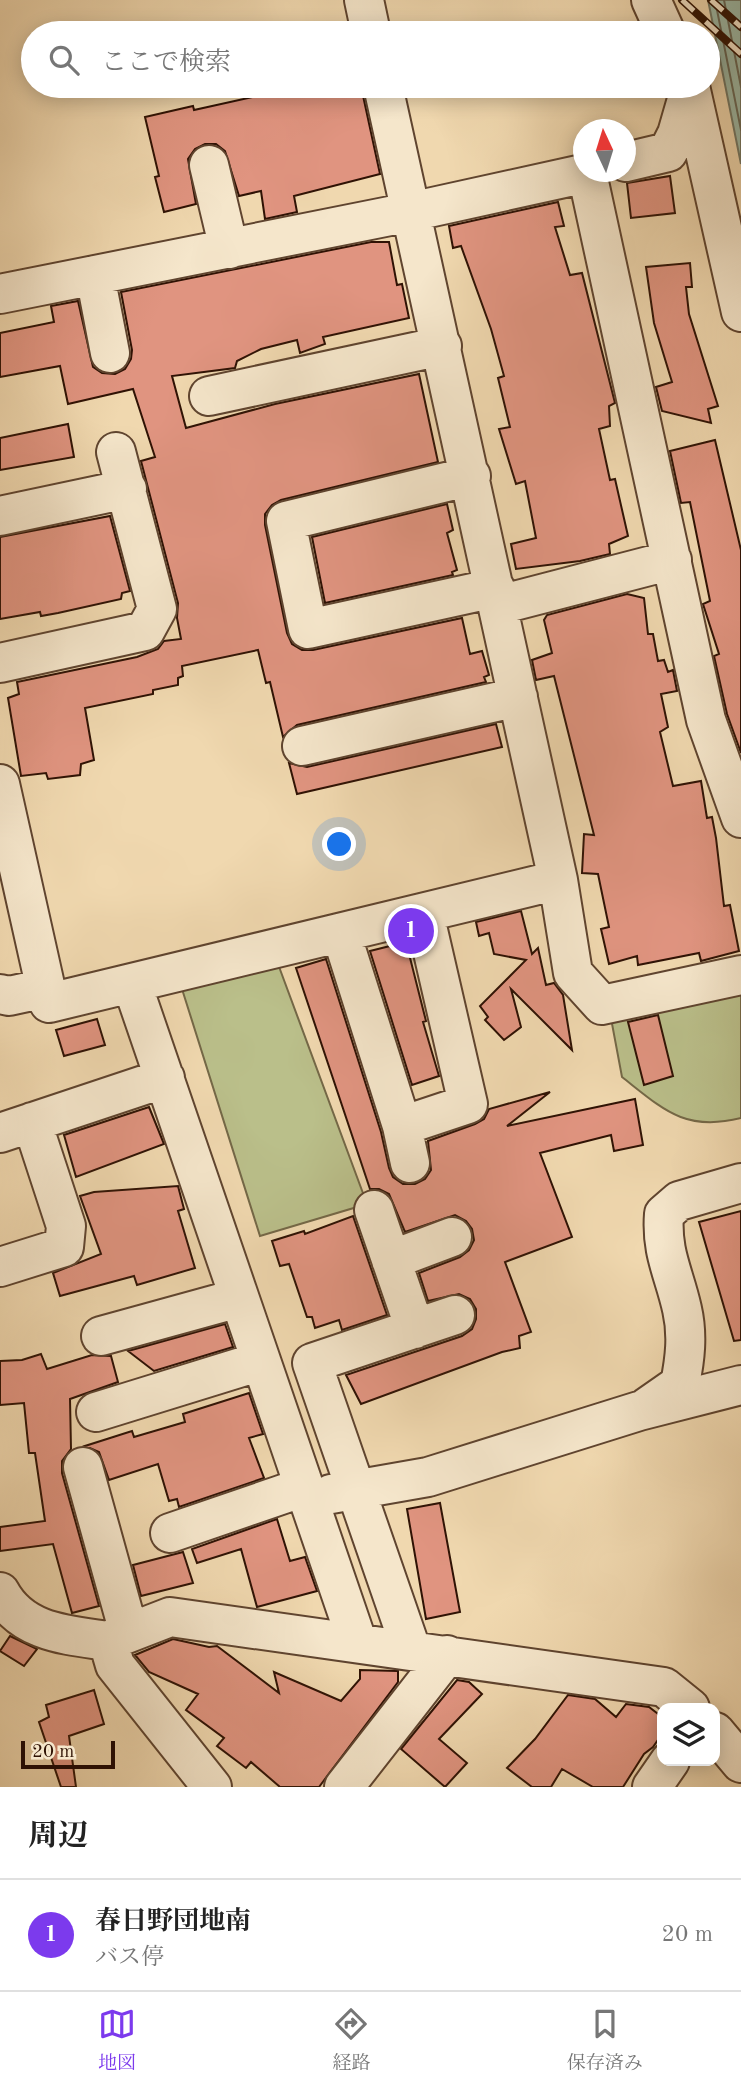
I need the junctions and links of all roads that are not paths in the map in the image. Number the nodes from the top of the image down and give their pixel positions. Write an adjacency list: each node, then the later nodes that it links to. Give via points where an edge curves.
1 (364, 0): 2 (street)
2 (368, 21)
3 (386, 98): 10 (street)
4 (687, 98): 6 (street, via 668,152)
5 (693, 98): 14 (street)
6 (636, 159)
7 (209, 165): 11 (street)
8 (573, 176): 10 (street)
9 (592, 182): 22 (street)
10 (410, 212): 11 (street); 15 (street)
11 (229, 248): 12 (street)
12 (94, 275): 13 (street); 16 (street)
13 (0, 294)
14 (741, 312)
15 (442, 345): 17 (street); 19 (street)
16 (110, 352)
17 (209, 396)
18 (116, 452): 20 (street)
19 (471, 476): 23 (street); 23 (street, via 286,521 308,629)
20 (127, 489): 21 (street); 24 (street, via 157,609 145,631)
21 (0, 516)
22 (672, 560): 23 (street); 28 (street, via 706,720)
23 (497, 596): 25 (street)
24 (0, 663)
25 (518, 697): 26 (street, via 341,721); 29 (street)
26 (302, 746)
27 (0, 784): 34 (street)
28 (741, 818)
29 (558, 880): 30 (street); 32 (street, via 573,973 602,1005)
30 (424, 913): 31 (street); 37 (street, via 468,1104)
31 (341, 933): 33 (street); 37 (street)
32 (741, 975)
33 (132, 984): 34 (street, via 49,1003); 36 (street)
34 (46, 988): 35 (street)
35 (0, 994)
36 (164, 1078): 38 (street); 45 (street)
37 (402, 1126): 39 (street)
38 (16, 1128): 44 (street, via 66,1226 64,1247)
39 (410, 1163)
40 (741, 1184): 51 (street, via 679,1201 664,1214 662,1238 682,1310 687,1355 680,1384)
41 (373, 1210): 43 (street)
42 (452, 1237): 43 (street)
43 (391, 1260): 47 (street)
44 (0, 1266)
45 (239, 1297): 48 (street); 49 (street)
46 (455, 1315): 47 (street)
47 (415, 1329): 54 (street, via 312,1363)
48 (100, 1336)
49 (261, 1361): 52 (street, via 135,1385); 55 (street)
50 (741, 1385): 51 (street)
51 (639, 1411): 54 (street, via 428,1477)
52 (96, 1412)
53 (82, 1467): 58 (street)
54 (356, 1488): 55 (street); 60 (street)
55 (307, 1494): 56 (street); 59 (street)
56 (170, 1532)
57 (0, 1592): 58 (street, via 26,1623 54,1633)
58 (119, 1637): 59 (street, via 170,1617); 63 (street, via 115,1665)
59 (358, 1641): 60 (street)
60 (429, 1652): 61 (street, via 664,1687); 64 (street)
61 (684, 1703)
62 (667, 1766): 65 (street)
63 (212, 1787)
64 (344, 1787)
65 (652, 1787)

